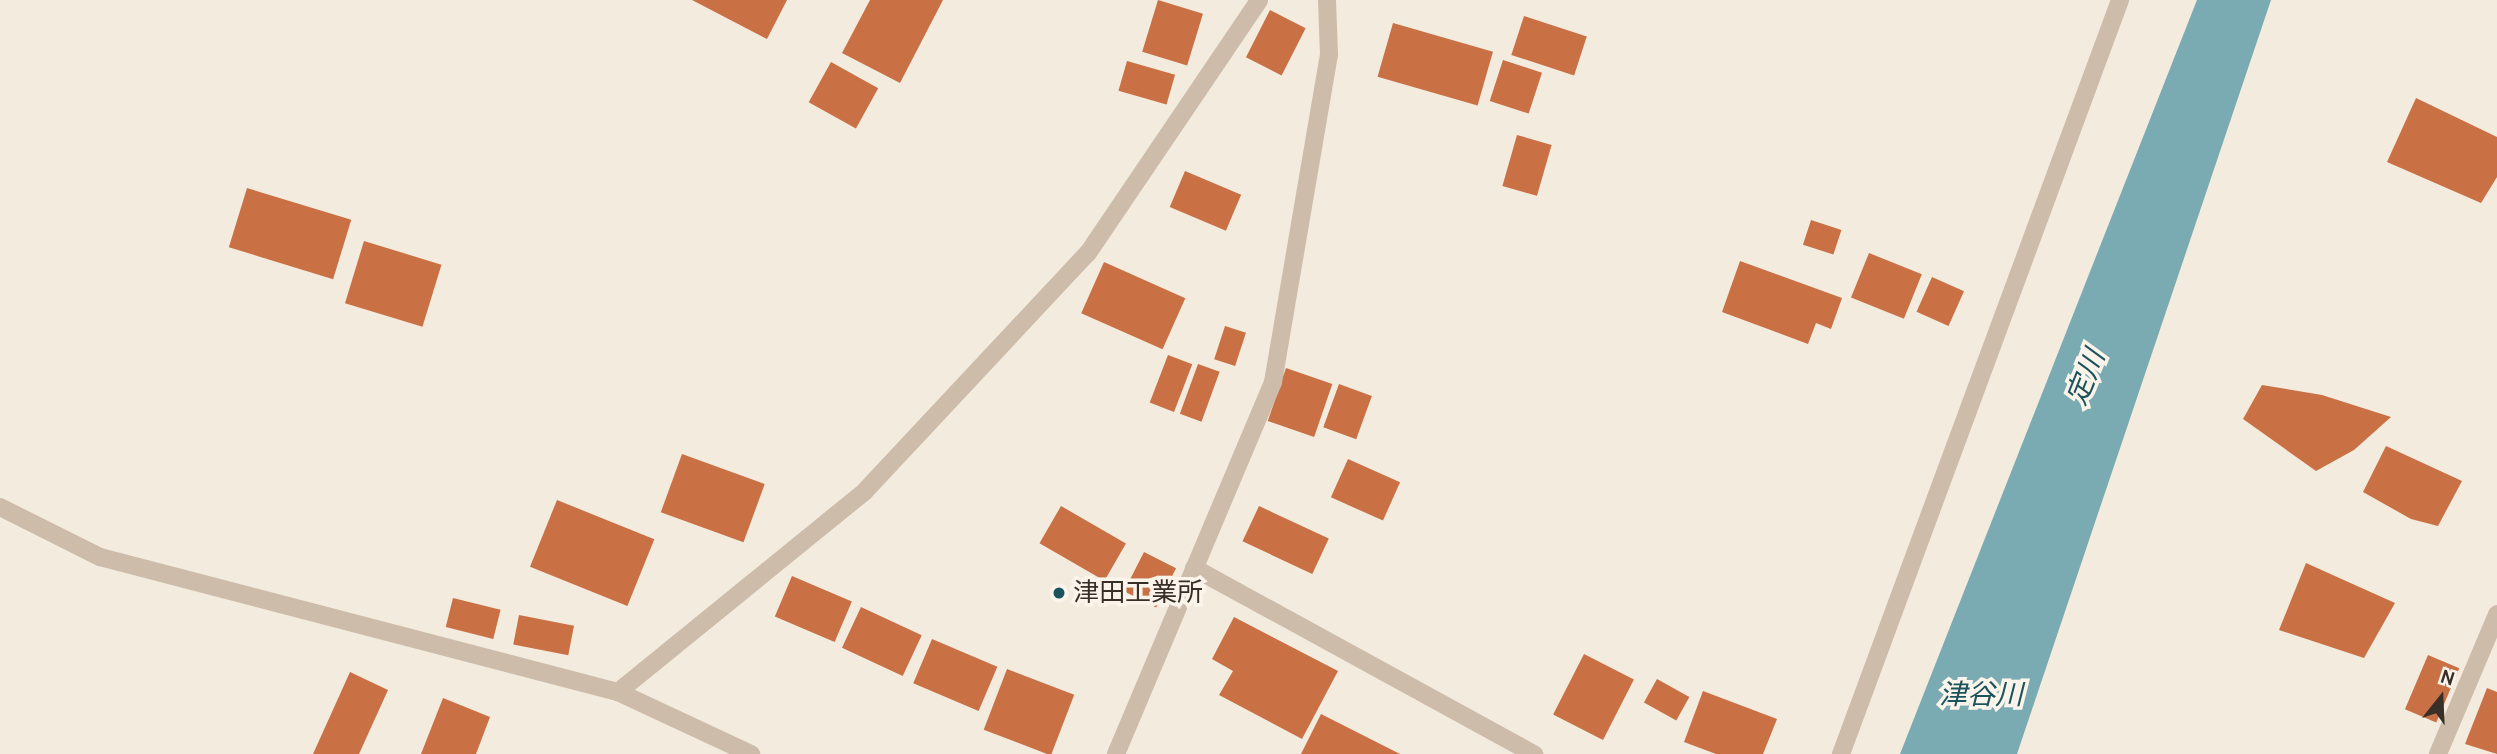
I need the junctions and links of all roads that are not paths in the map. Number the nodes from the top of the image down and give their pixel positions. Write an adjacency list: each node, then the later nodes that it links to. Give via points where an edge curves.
1 (1259, 0): 7 (street, via 1088,253 865,491)
2 (1327, 0): 5 (street, via 1329,55 1273,382)
3 (2120, 0): 11 (street)
4 (0, 506): 7 (street, via 100,557)
5 (1194, 568): 9 (street); 10 (street)
6 (2497, 614): 12 (street)
7 (618, 692): 8 (street)
8 (751, 754)
9 (1116, 754)
10 (1534, 754)
11 (1841, 754)
12 (2438, 754)

